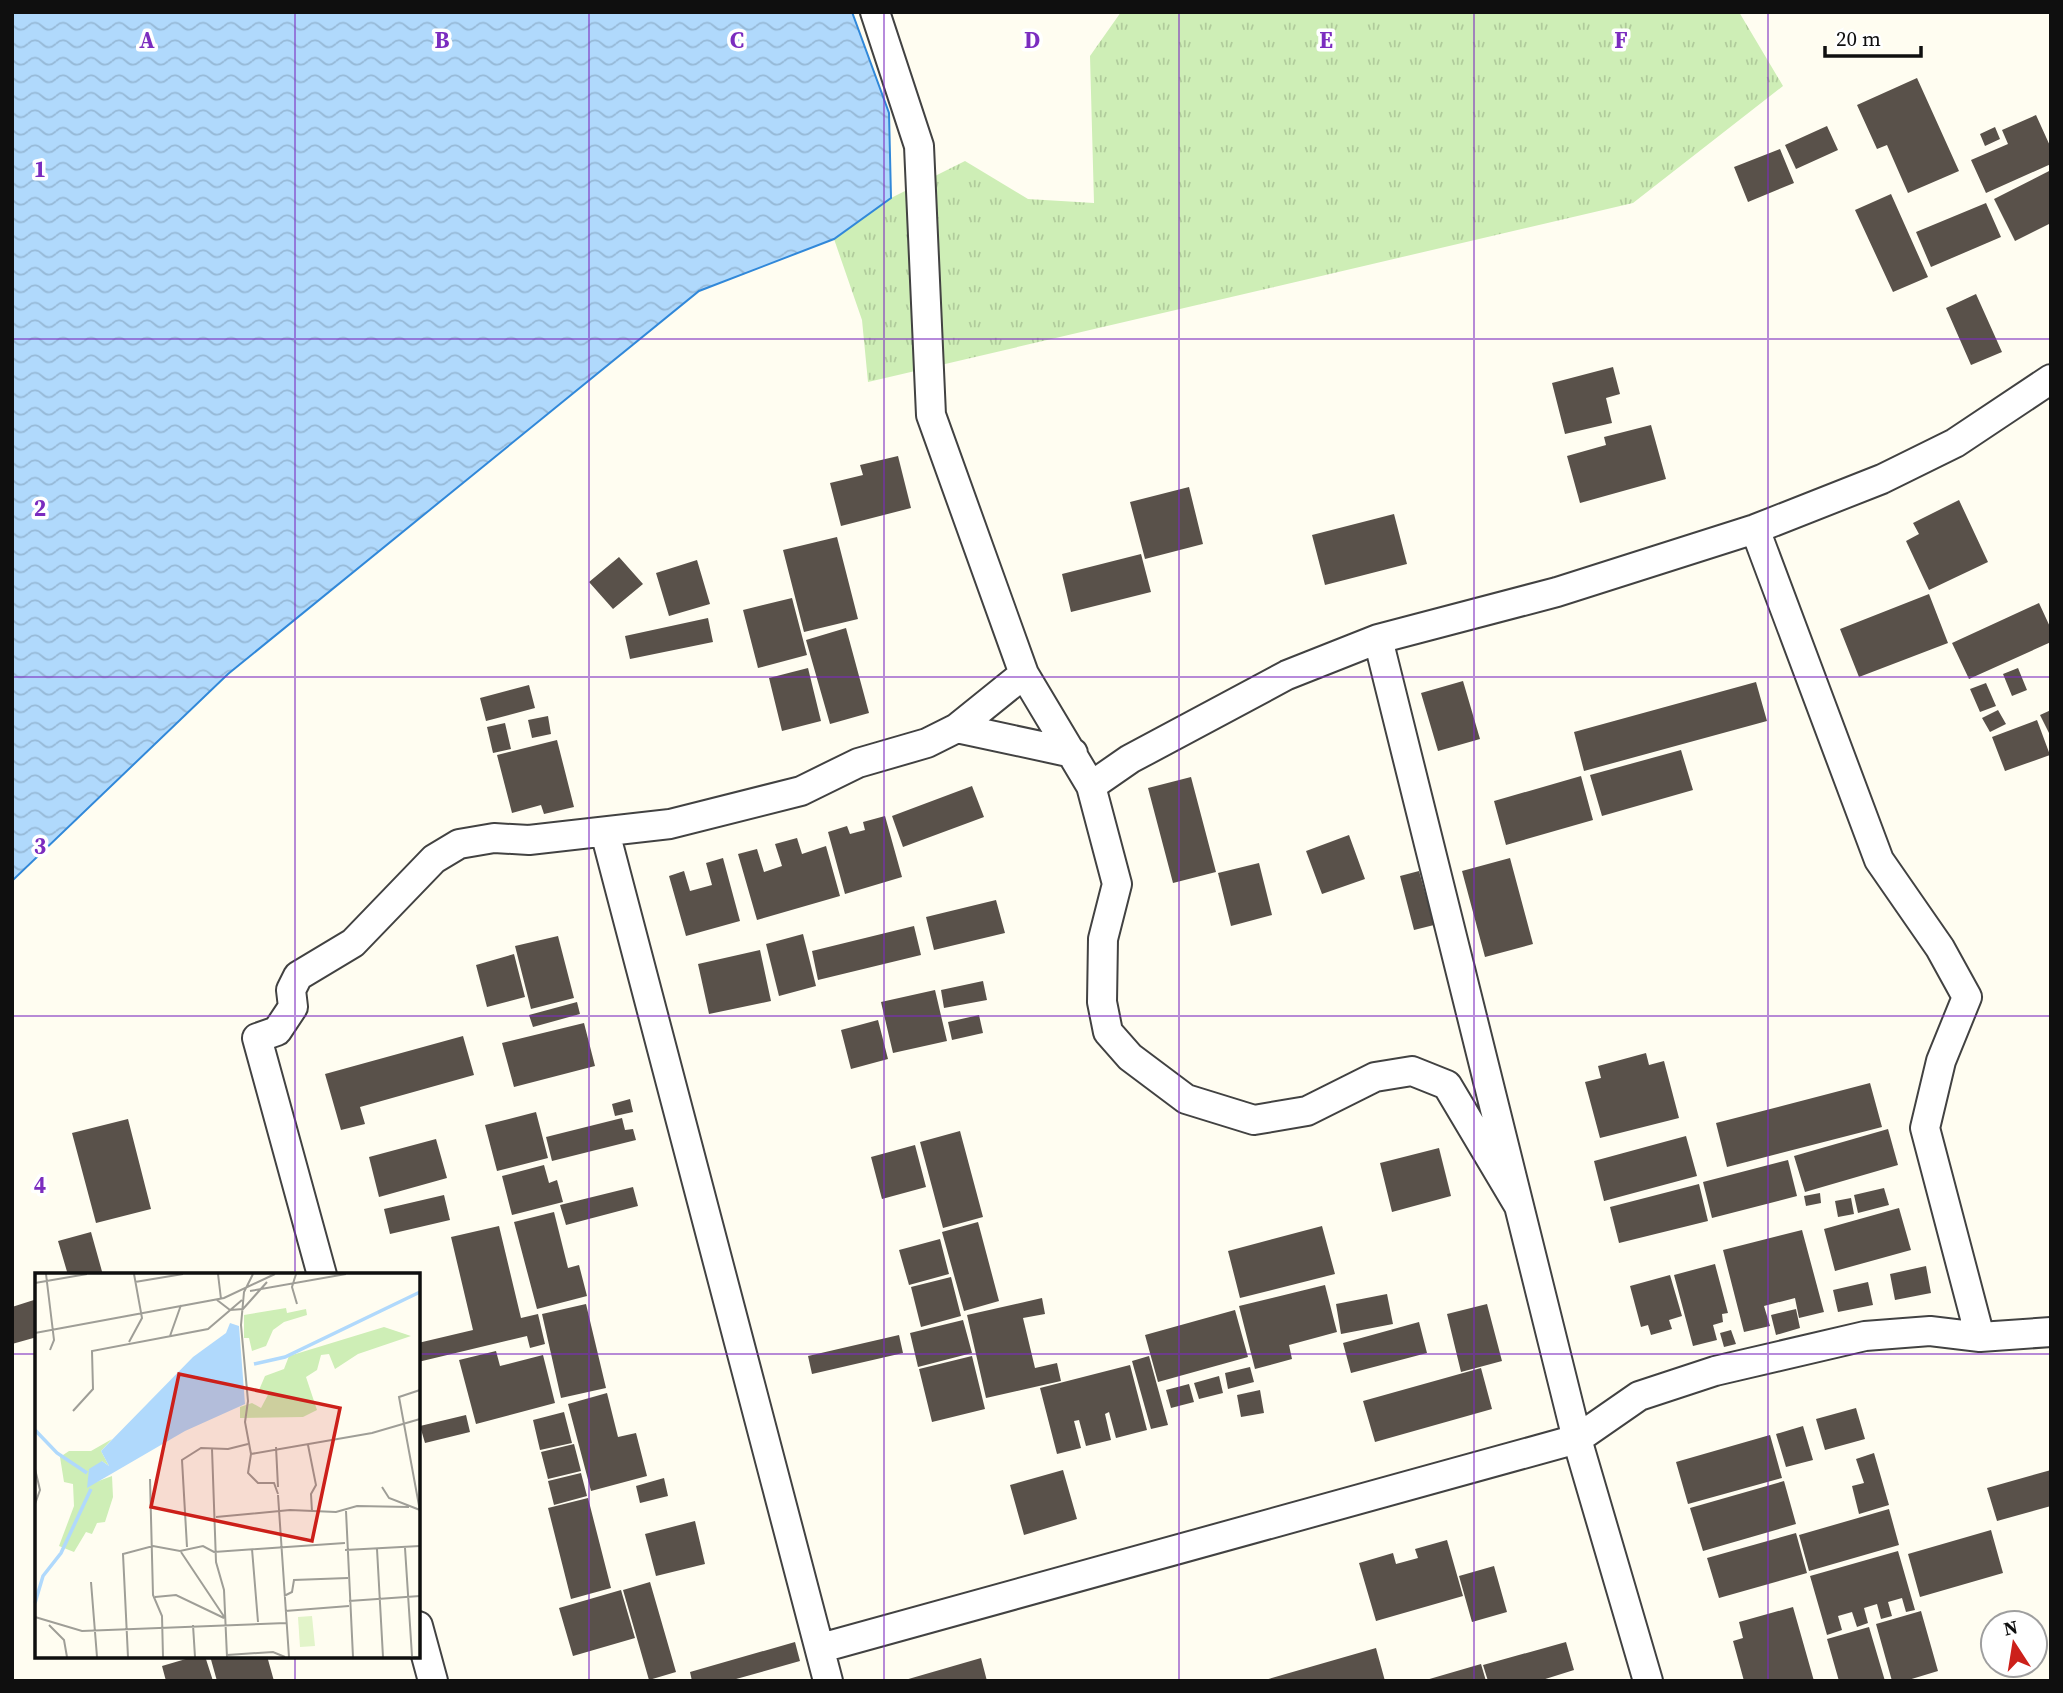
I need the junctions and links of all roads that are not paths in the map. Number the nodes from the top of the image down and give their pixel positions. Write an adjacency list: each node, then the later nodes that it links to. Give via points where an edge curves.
1 (875, 12): 5 (street, via 919,146 931,415)
2 (2051, 379): 3 (street, via 1955,443 1882,479)
3 (1755, 529): 4 (street, via 1557,592); 13 (street, via 1879,860 1940,947 1967,997 1941,1062 1925,1128)
4 (1378, 639): 8 (street, via 1287,675 1130,759); 10 (street)
5 (1024, 674): 6 (street); 7 (street)
6 (957, 728): 7 (street); 9 (street, via 927,743 858,763 801,791 670,824)
7 (1073, 753): 8 (street)
8 (1091, 786): 10 (street, via 1117,884 1103,939 1102,1002 1108,1032 1130,1057 1186,1099 1254,1120 1307,1111 1375,1077 1412,1070 1447,1085)
9 (605, 832): 11 (street, via 459,844 434,859 354,943 298,976 291,990 293,1007 277,1031 257,1038); 16 (street)
10 (1519, 1206): 14 (street)
11 (321, 1273)
12 (2051, 1332): 13 (street)
13 (1980, 1337): 14 (street, via 1930,1331 1865,1336 1715,1371 1639,1396)
14 (1577, 1439): 16 (street); 19 (street)
15 (420, 1633): 17 (street)
16 (821, 1648): 18 (street)
17 (433, 1681)
18 (828, 1681)
19 (1648, 1681)

